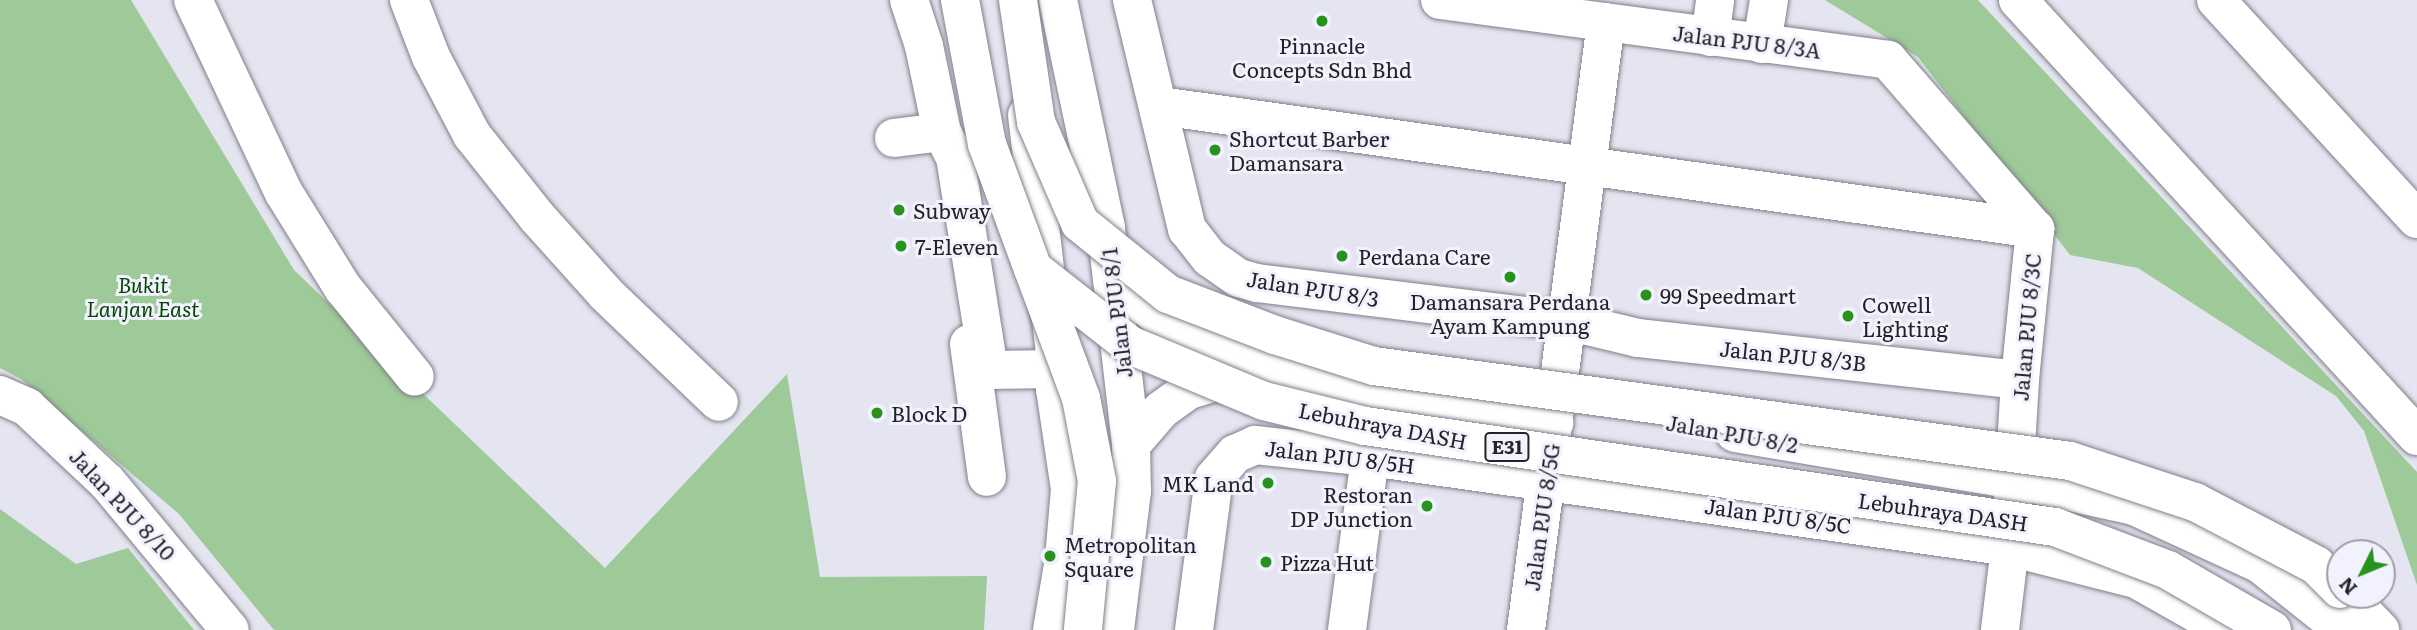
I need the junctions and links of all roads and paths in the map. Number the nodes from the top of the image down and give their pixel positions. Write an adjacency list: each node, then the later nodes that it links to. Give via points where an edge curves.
1 (193, 0): 26 (main road, via 284,193 343,288)
2 (409, 0): 31 (main road, via 431,57 472,135 597,284)
3 (909, 0): 18 (main road)
4 (961, 0): 23 (main road, bridge, via 987,144)
5 (1004, 0): 27 (main road, via 1030,131)
6 (1018, 0): 40 (main road, bridge, via 1035,122 1080,223 1168,294 1374,366 2070,461 2194,502 2316,565)
7 (1058, 0): 24 (main road, Jalan PJU 8/1, via 1101,197)
8 (1132, 0): 17 (main road, Jalan PJU 8/3)
9 (1440, 0): 14 (main road)
10 (1769, 0): 15 (main road)
11 (2018, 0): 33 (main road)
12 (2216, 0): 21 (main road)
13 (1713, 18): 14 (main road, Jalan PJU 8/3A); 15 (main road, Jalan PJU 8/3A)
14 (1606, 22): 20 (main road)
15 (1762, 44): 16 (main road, Jalan PJU 8/3A)
16 (1888, 60): 22 (main road, Jalan PJU 8/3C)
17 (1160, 106): 20 (main road); 25 (main road, Jalan PJU 8/3, via 1188,229 1210,258 1239,278)
18 (942, 132): 19 (main road); 27 (main road, via 955,157 989,370); 29 (main road, via 937,160)
19 (894, 138)
20 (1575, 186): 22 (main road); 25 (main road)
21 (2417, 219)
22 (2035, 229): 28 (main road, Jalan PJU 8/3C)
23 (1033, 269): 44 (main road, bridge, via 1081,398 1097,481); 51 (main road, Lebuhraya DASH / E31, bridge, via 1130,345 1264,401 1365,426 2055,527 2168,570)
24 (1112, 270): 32 (main road, Jalan PJU 8/2, via 1150,310 1201,340); 34 (main road, Jalan PJU 8/1)
25 (1567, 321): 28 (main road, Jalan PJU 8/3B, via 1638,338); 32 (main road)
26 (415, 377)
27 (1055, 379): 29 (main road); 43 (main road, via 1070,489)
28 (2020, 380): 37 (main road, Jalan PJU 8/3C)
29 (976, 389): 36 (main road)
30 (0, 395): 42 (main road, Jalan PJU 8/10, via 27,407 107,482)
31 (719, 402)
32 (1555, 413): 34 (main road, Jalan PJU 8/2, via 1238,375 1189,390 1161,410); 37 (main road, Jalan PJU 8/2); 38 (main road, Jalan PJU 8/5G)
33 (2417, 436)
34 (1131, 445): 45 (main road, Jalan PJU 8/1, via 1132,491)
35 (1370, 457): 38 (main road, Jalan PJU 8/5H); 46 (main road, Jalan PJU 8/5H, via 1255,445 1223,465 1214,478 1210,498); 47 (main road)
36 (987, 477)
37 (2014, 480): 39 (main road, Jalan PJU 8/3C); 52 (main road, Jalan PJU 8/2, via 2133,506 2260,564)
38 (1546, 484): 39 (main road, Jalan PJU 8/5C); 48 (main road, Jalan PJU 8/5G)
39 (2010, 547): 49 (main road, Jalan PJU 8/3C); 50 (main road, Jalan PJU 8/5C, via 2136,579)
40 (2326, 575)
41 (2360, 609): 53 (main road)
42 (230, 630)
43 (1052, 630)
44 (1083, 630)
45 (1115, 630)
46 (1194, 630)
47 (1347, 630)
48 (1526, 630)
49 (2000, 630)
50 (2226, 630)
51 (2272, 630)
52 (2343, 630)
53 (2380, 630)

